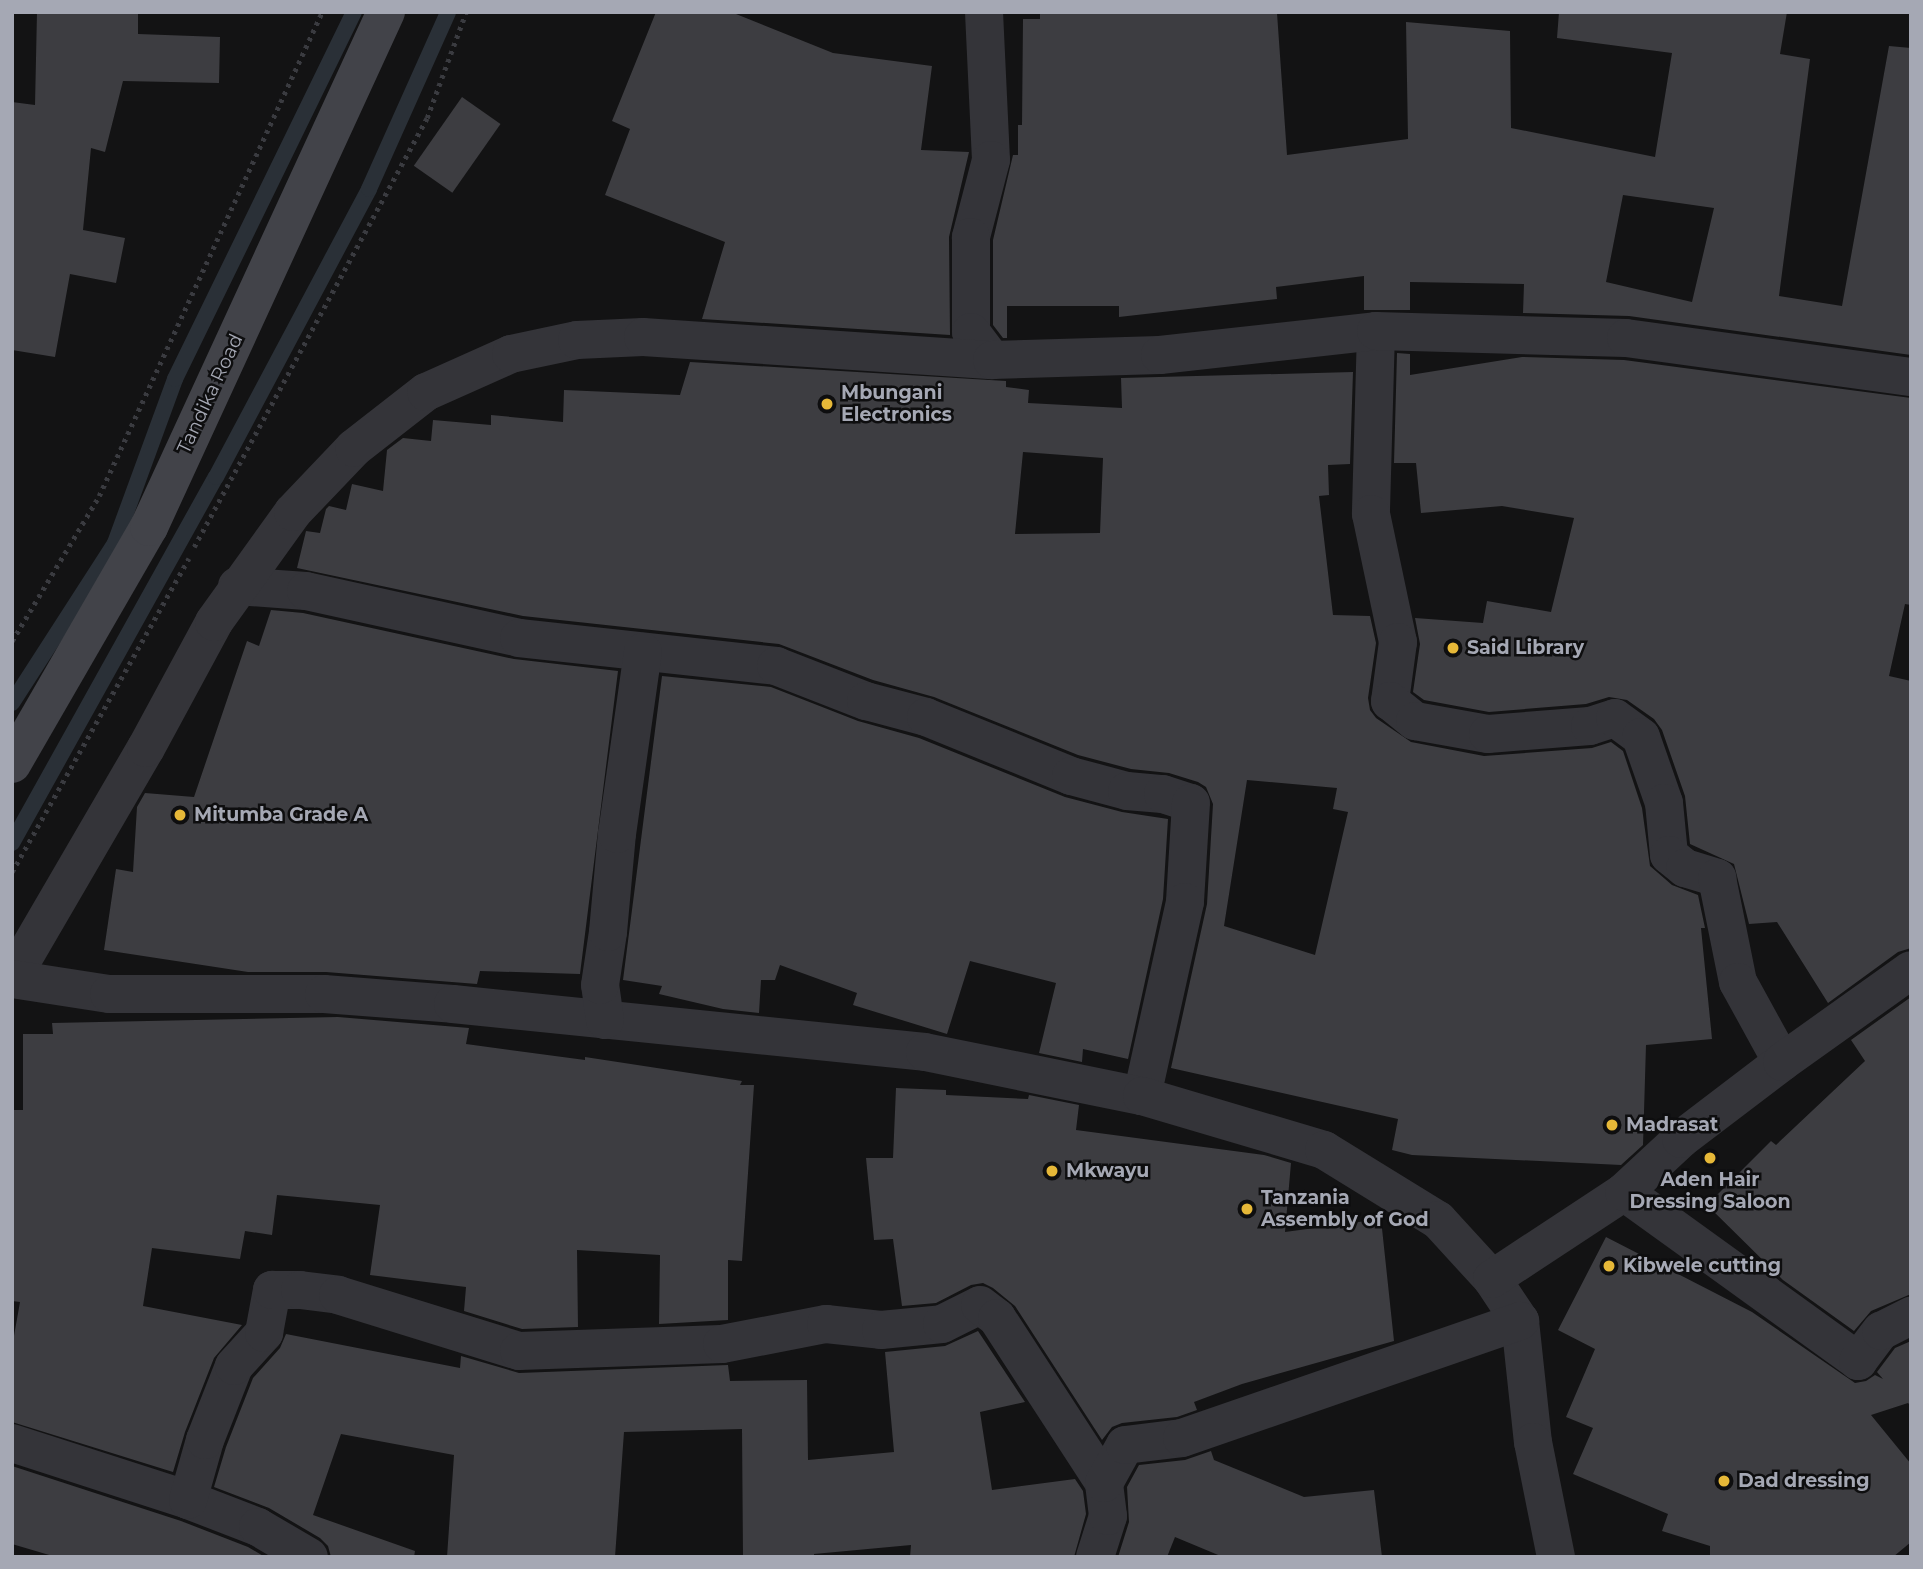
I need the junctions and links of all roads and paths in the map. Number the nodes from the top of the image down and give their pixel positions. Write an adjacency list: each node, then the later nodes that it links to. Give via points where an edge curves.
1 (322, 12): 9 (path, via 99,496)
2 (386, 12): 11 (street, Tandika Road, via 149,527)
3 (466, 12): 12 (path, via 427,118)
4 (984, 12): 6 (street, via 991,160 971,237 971,332)
5 (1376, 331): 6 (street, via 1160,355); 7 (street, via 1626,338); 16 (street, via 1371,514 1398,642 1390,701 1415,722 1488,734 1590,726 1615,718 1641,737 1664,803 1669,855 1685,868 1717,878 1738,982)
6 (992, 360): 8 (street, via 643,337 577,340 511,354 426,392 354,448 293,513)
7 (1911, 377)
8 (237, 586): 10 (street, via 306,591 519,638); 14 (street)
9 (12, 641)
10 (643, 652): 15 (street, via 600,985); 17 (street, via 776,666 866,701 926,717 1071,776 1191,803 1185,902)
11 (12, 764)
12 (12, 872)
13 (1911, 970): 16 (street)
14 (12, 979): 15 (street, via 109,994 324,993)
15 (605, 1020): 17 (street, via 925,1052)
16 (1782, 1062): 18 (street, via 1681,1139)
17 (1142, 1096): 19 (street, via 1324,1150 1438,1220)
18 (1623, 1192): 19 (street); 20 (street, via 1858,1361 1881,1331)
19 (1492, 1279): 21 (street)
20 (1911, 1316)
21 (1520, 1321): 23 (street, via 1182,1438 1125,1445); 27 (street, via 1533,1442)
22 (12, 1443): 24 (street)
23 (1104, 1483): 24 (street, via 997,1318 980,1305 942,1325 881,1330 826,1325 722,1344 519,1351 338,1296 272,1290 264,1333 234,1366); 26 (street, via 1108,1516)
24 (188, 1500): 25 (street, via 258,1528)
25 (309, 1557)
26 (1095, 1557)
27 (1556, 1557)

